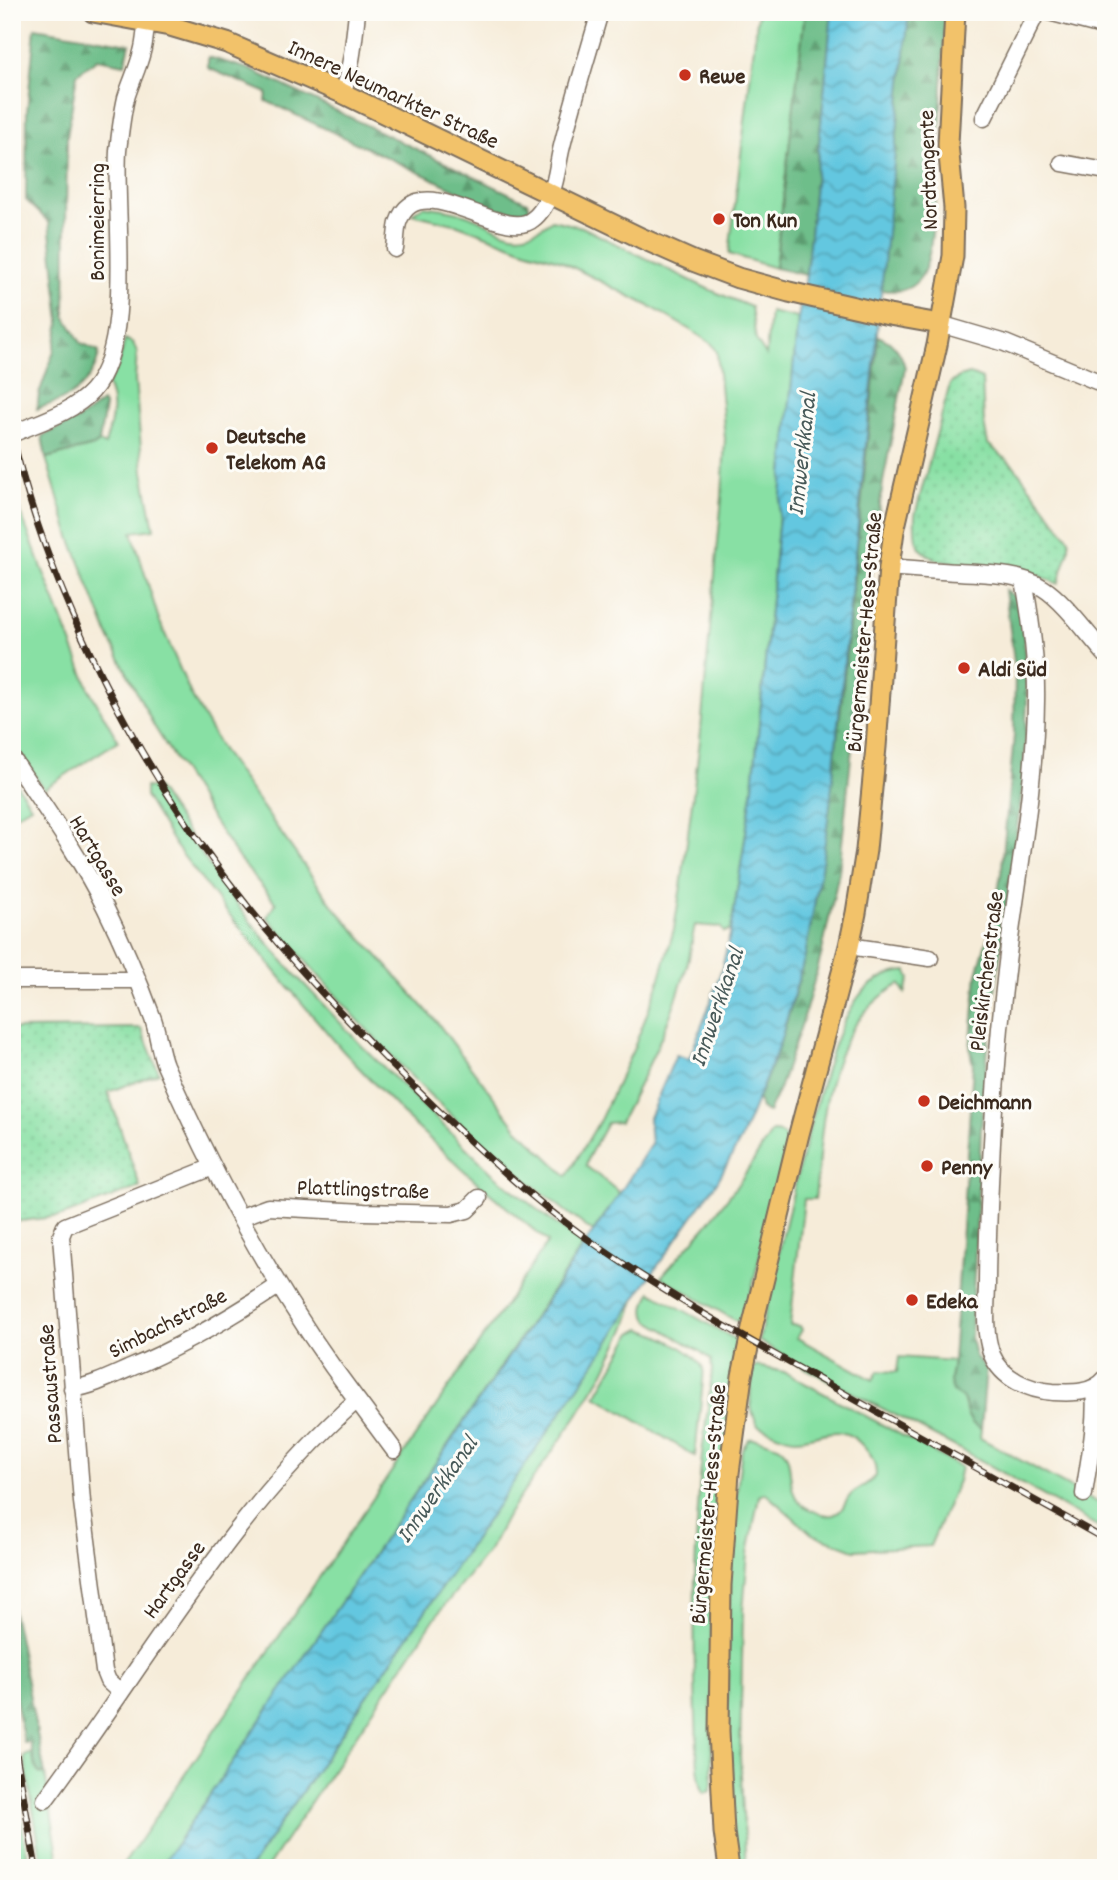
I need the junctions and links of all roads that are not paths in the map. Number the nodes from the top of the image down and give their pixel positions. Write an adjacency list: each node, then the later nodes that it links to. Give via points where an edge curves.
1 (93, 12): 7 (main road, Innere Neumarkter Straße)
2 (358, 12): 9 (street)
3 (600, 12): 13 (street)
4 (955, 12): 15 (main road, Nordtangente, via 948,144 953,256)
5 (1037, 12): 10 (street)
6 (1049, 12): 8 (street)
7 (146, 21): 9 (main road, Innere Neumarkter Straße, via 227,43); 17 (street, Bonimeierring, via 120,129 119,298 109,360 91,392 68,409)
8 (1106, 27)
9 (342, 93): 13 (main road, Innere Neumarkter Straße)
10 (984, 117)
11 (1062, 163): 12 (street)
12 (1106, 171)
13 (551, 193): 14 (street, via 535,218 517,224 446,203 412,205 398,224); 15 (main road, Innere Neumarkter Straße, via 641,238 738,278)
14 (395, 249)
15 (940, 324): 16 (street, via 1005,343); 18 (main road, Bürgermeister-Hess-Straße)
16 (1106, 385)
17 (12, 433)
18 (889, 567): 19 (street); 22 (main road, Bürgermeister-Hess-Straße, via 871,804)
19 (1024, 580): 20 (street, via 1051,594); 30 (street, Pleiskirchenstraße, via 1036,701 1031,780 998,1048 986,1309 989,1343 999,1367 1037,1390 1065,1392)
20 (1106, 655)
21 (12, 758): 25 (street, Hartgasse, via 104,904)
22 (849, 946): 23 (street); 37 (main road, Bürgermeister-Hess-Straße, via 753,1324 729,1473 721,1585 719,1731)
23 (930, 958)
24 (12, 980): 25 (street)
25 (136, 980): 26 (street, Hartgasse, via 154,1021 164,1061)
26 (213, 1167): 28 (street, Hartgasse); 31 (street, Passaustraße, via 65,1226 61,1236)
27 (479, 1198): 28 (street, Plattlingstraße, via 467,1210 451,1214 268,1207)
28 (241, 1217): 29 (street, Hartgasse)
29 (278, 1286): 31 (street, Simbachstraße, via 149,1360); 32 (street, Hartgasse)
30 (1100, 1383): 34 (street)
31 (72, 1388): 35 (street, Passaustraße, via 104,1671)
32 (357, 1399): 33 (street, Hartgasse); 35 (street, Hartgasse, via 277,1480)
33 (394, 1450)
34 (1084, 1494)
35 (120, 1692): 36 (street, Hartgasse)
36 (45, 1800)
37 (729, 1868)

